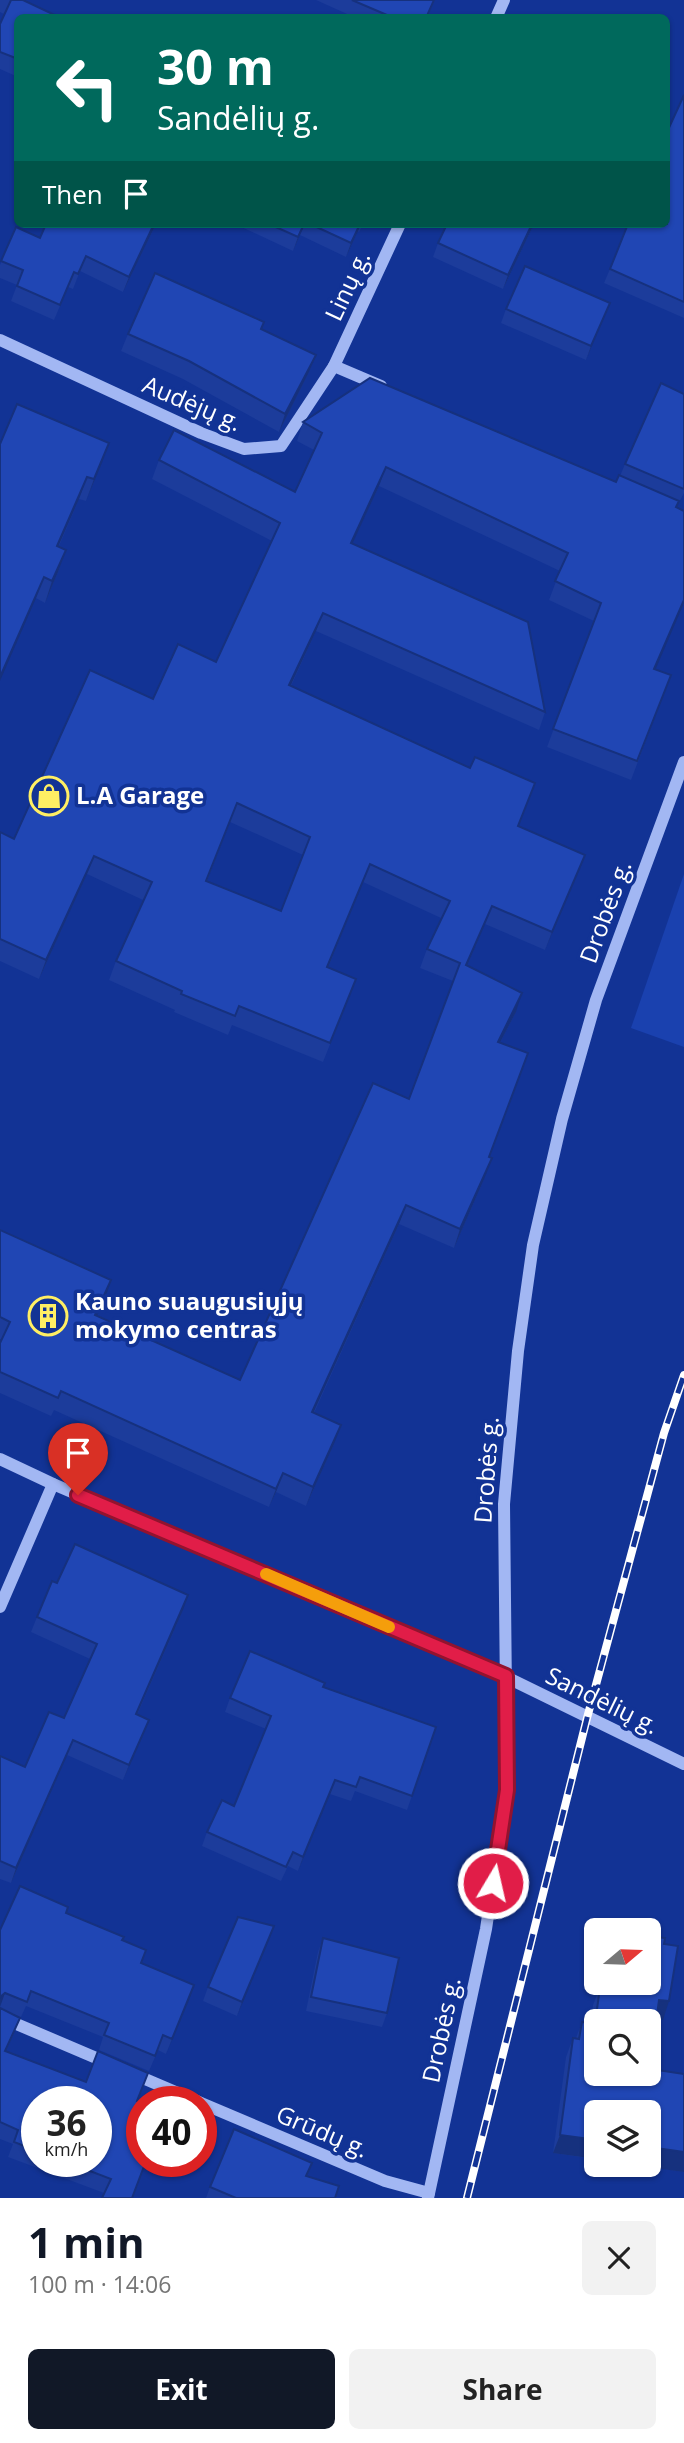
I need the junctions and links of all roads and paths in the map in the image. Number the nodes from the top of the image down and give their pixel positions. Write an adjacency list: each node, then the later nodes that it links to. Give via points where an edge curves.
1 (398, 228): 3 (street, Linų g.)
2 (0, 341): 3 (street, Audėjų g., via 244,449 281,446)
3 (334, 366): 4 (street)
4 (397, 393)
5 (684, 762): 9 (street, Drobės g., via 596,1000 533,1245 504,1504)
6 (0, 1459): 7 (street, Sandėlių g.)
7 (53, 1484): 8 (street); 9 (street, Sandėlių g.)
8 (0, 1607)
9 (506, 1676): 10 (street, Sandėlių g.); 14 (street, Drobės g., via 507,1790 486,1929)
10 (684, 1764)
11 (0, 2017): 12 (street, Grūdų g.)
12 (162, 2086)
13 (217, 2109): 14 (street, Grūdų g.)
14 (428, 2195)

